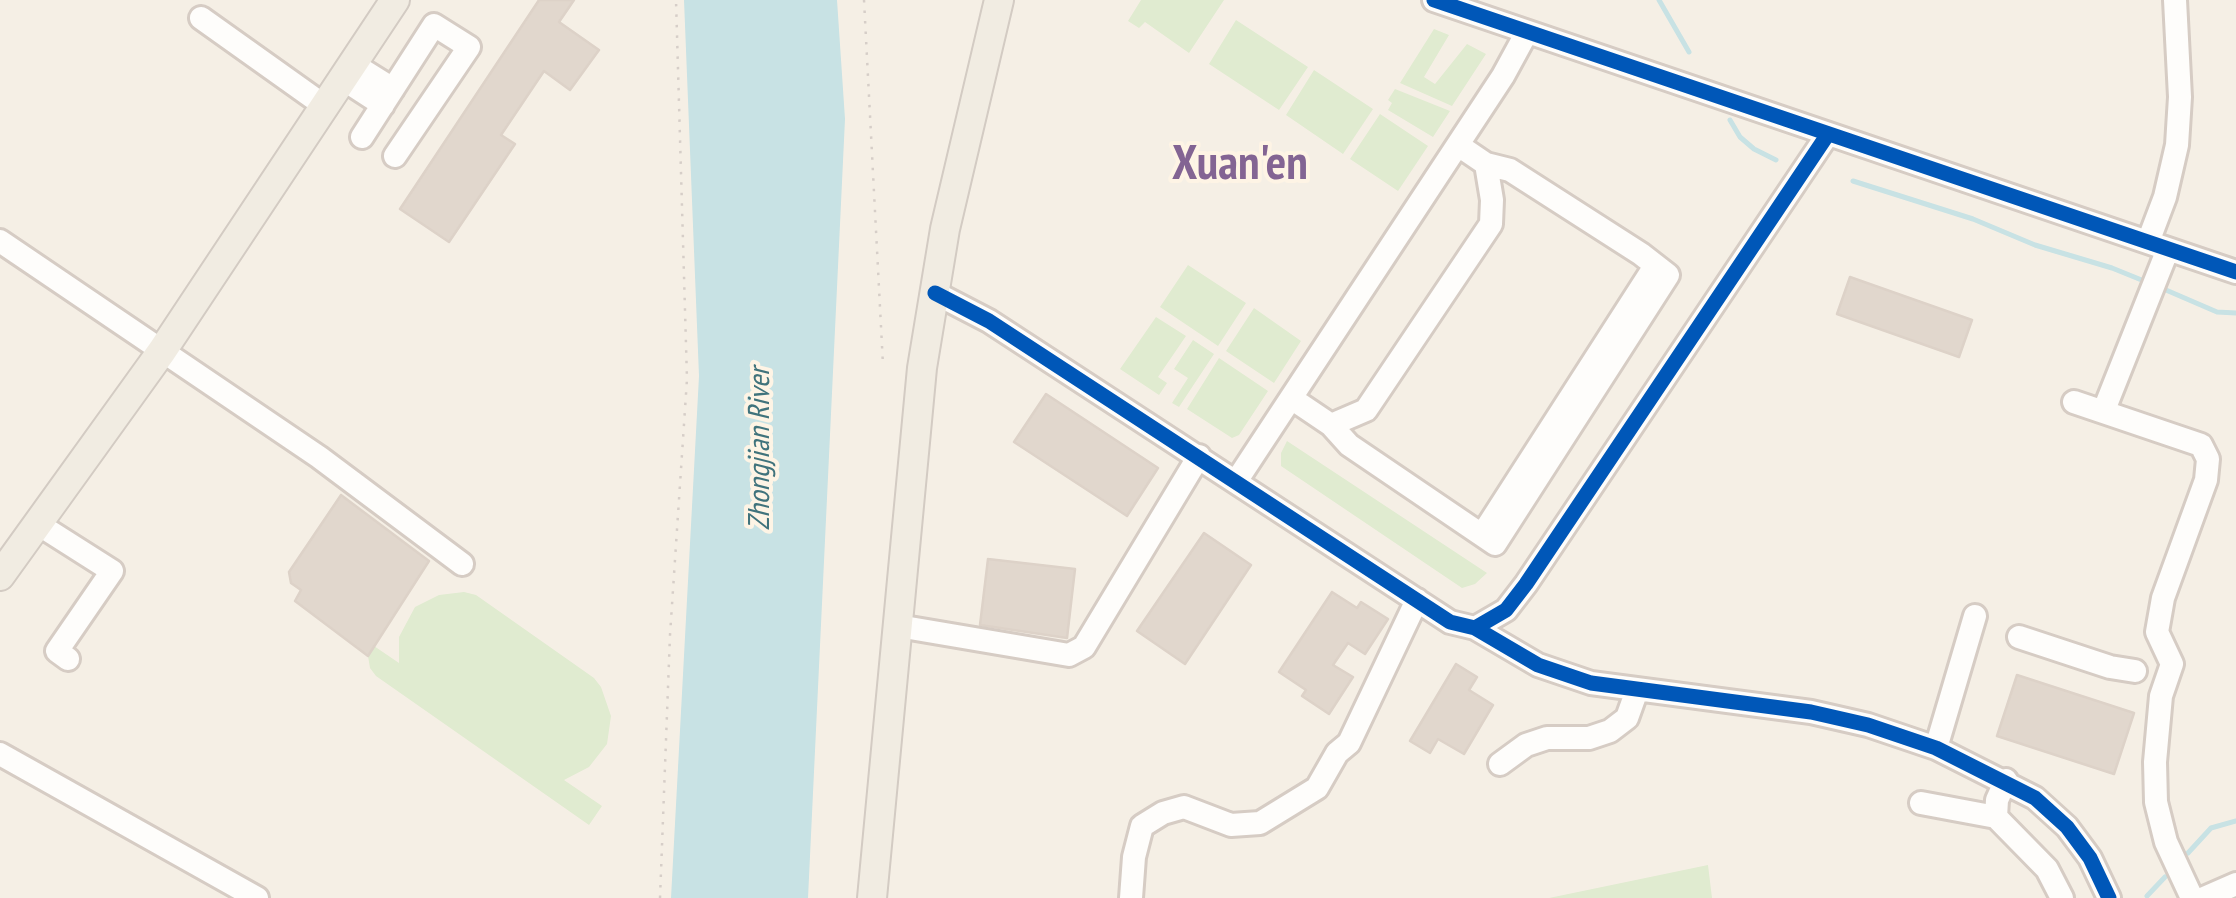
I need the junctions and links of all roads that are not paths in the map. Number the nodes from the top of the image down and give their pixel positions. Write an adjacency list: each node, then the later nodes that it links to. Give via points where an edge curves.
1 (396, 0): 7 (main road)
2 (999, 0): 18 (main road)
3 (1434, 0): 6 (street)
4 (2175, 0): 16 (street, via 2177,144)
5 (202, 18): 9 (street)
6 (1527, 32): 10 (street); 12 (street)
7 (348, 72): 8 (street); 9 (main road)
8 (388, 97): 11 (street); 13 (street, via 434,25 469,47)
9 (326, 106): 19 (main road)
10 (1828, 134): 16 (street); 32 (street, via 1526,584 1506,610)
11 (362, 137)
12 (1458, 145): 14 (street); 20 (street)
13 (395, 156)
14 (1486, 164): 23 (street, via 1491,224 1366,410); 23 (street, via 1510,170 1668,275 1495,544 1348,445)
15 (0, 241): 19 (street)
16 (2158, 246): 17 (street); 22 (street, via 2153,286)
17 (2236, 272)
18 (935, 292): 24 (street); 31 (main road)
19 (162, 351): 26 (main road); 27 (street)
20 (1291, 398): 23 (street); 25 (street)
21 (2074, 402): 22 (street)
22 (2104, 410): 33 (street, via 2200,445 2208,459)
23 (1331, 425)
24 (1199, 456): 25 (street); 31 (street, via 1084,647 1068,656)
25 (1237, 480): 29 (street)
26 (38, 524): 28 (main road); 35 (street, via 112,571 58,652)
27 (462, 564)
28 (0, 576)
29 (1417, 600): 32 (street, via 1450,622); 48 (street, via 1350,743 1317,788 1260,823 1231,825 1184,806 1163,813 1142,826)
30 (1975, 616): 39 (street)
31 (898, 626): 47 (main road)
32 (1475, 628): 37 (street, via 1538,665)
33 (2157, 632): 36 (street); 38 (street, via 2172,664)
34 (2019, 636): 36 (street)
35 (68, 659)
36 (2135, 671): 38 (street)
37 (1637, 690): 39 (street, via 1812,712); 41 (street, via 1627,718 1610,732 1546,738)
38 (2161, 696): 51 (street, via 2156,802)
39 (1936, 748): 42 (street)
40 (0, 754): 46 (street)
41 (1500, 764)
42 (2013, 785): 44 (street, via 1998,800); 50 (street, via 2067,826)
43 (1922, 802): 44 (street)
44 (1996, 817): 49 (street, via 2047,869)
45 (2236, 884): 52 (street)
46 (257, 898)
47 (872, 898)
48 (1131, 898)
49 (2062, 898)
50 (2108, 898)
51 (2192, 898)
52 (2204, 898)

